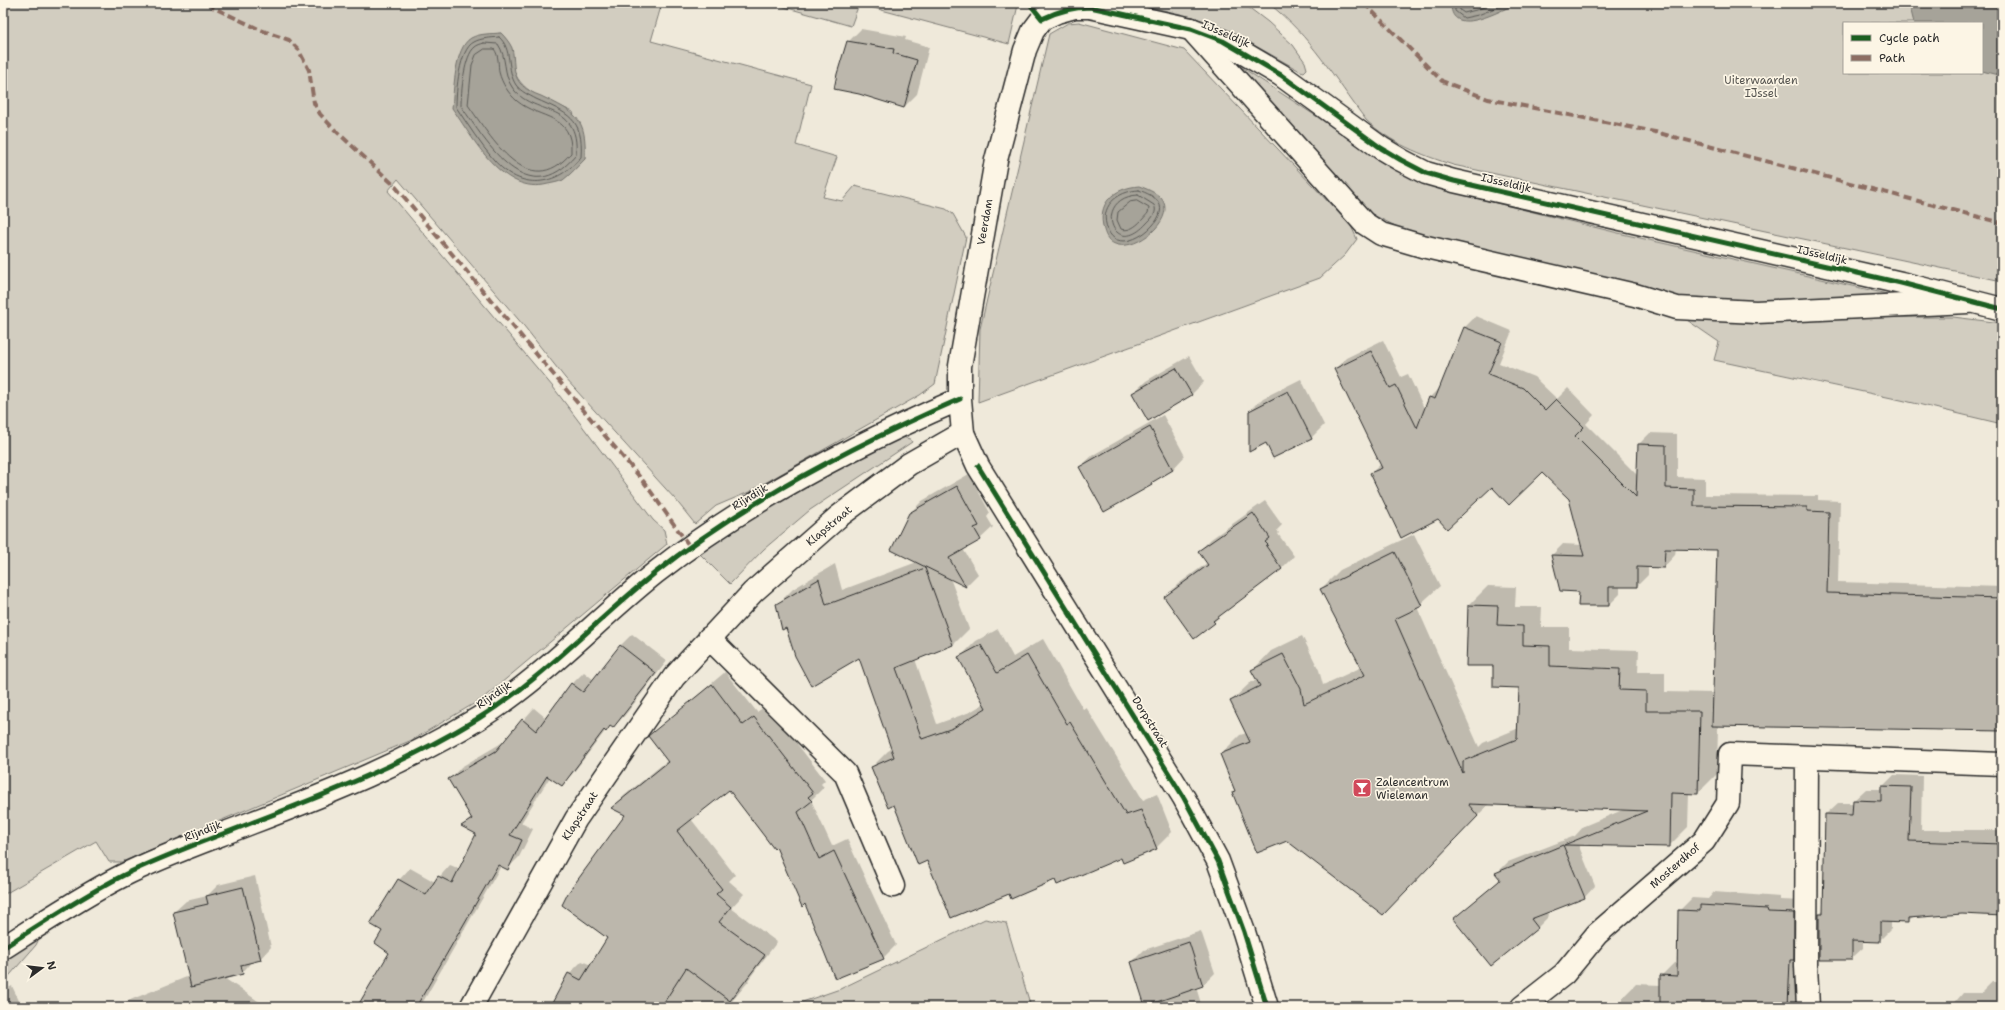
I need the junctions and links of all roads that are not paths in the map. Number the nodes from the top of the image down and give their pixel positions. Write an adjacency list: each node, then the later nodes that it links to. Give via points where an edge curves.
1 (1042, 19): 2 (street, IJsseldijk, via 1075,7 1090,7); 5 (street, Veerdam, via 1033,31 1025,50 996,160 960,366)
2 (1191, 29): 3 (street, IJsseldijk, via 1250,55 1381,148 1426,173 1454,182 1901,283); 3 (street, IJsseldijk, via 1364,223 1381,234 1422,246 1635,295 1677,308 1756,312)
3 (1974, 302): 4 (street, IJsseldijk)
4 (2002, 309)
5 (960, 399): 6 (street, Veerdam); 11 (street, Rijndijk, via 860,445 736,517 690,547 654,574 520,691 438,742 343,787 123,876)
6 (963, 433): 7 (street, Klapstraat, via 909,464 838,517 753,592); 13 (street, Dorpstraat, via 978,466 1180,791 1207,840 1218,861 1244,932)
7 (709, 638): 10 (street, via 845,773); 12 (street, Klapstraat, via 674,677 576,819)
8 (1807, 757): 9 (street, Mosterdhof); 14 (street, Mosterdhof, via 1730,754 1728,803 1704,841 1597,934 1564,974); 15 (street)
9 (2002, 764)
10 (893, 886)
11 (3, 948)
12 (470, 1007)
13 (1267, 1007)
14 (1522, 1007)
15 (1808, 1007)

